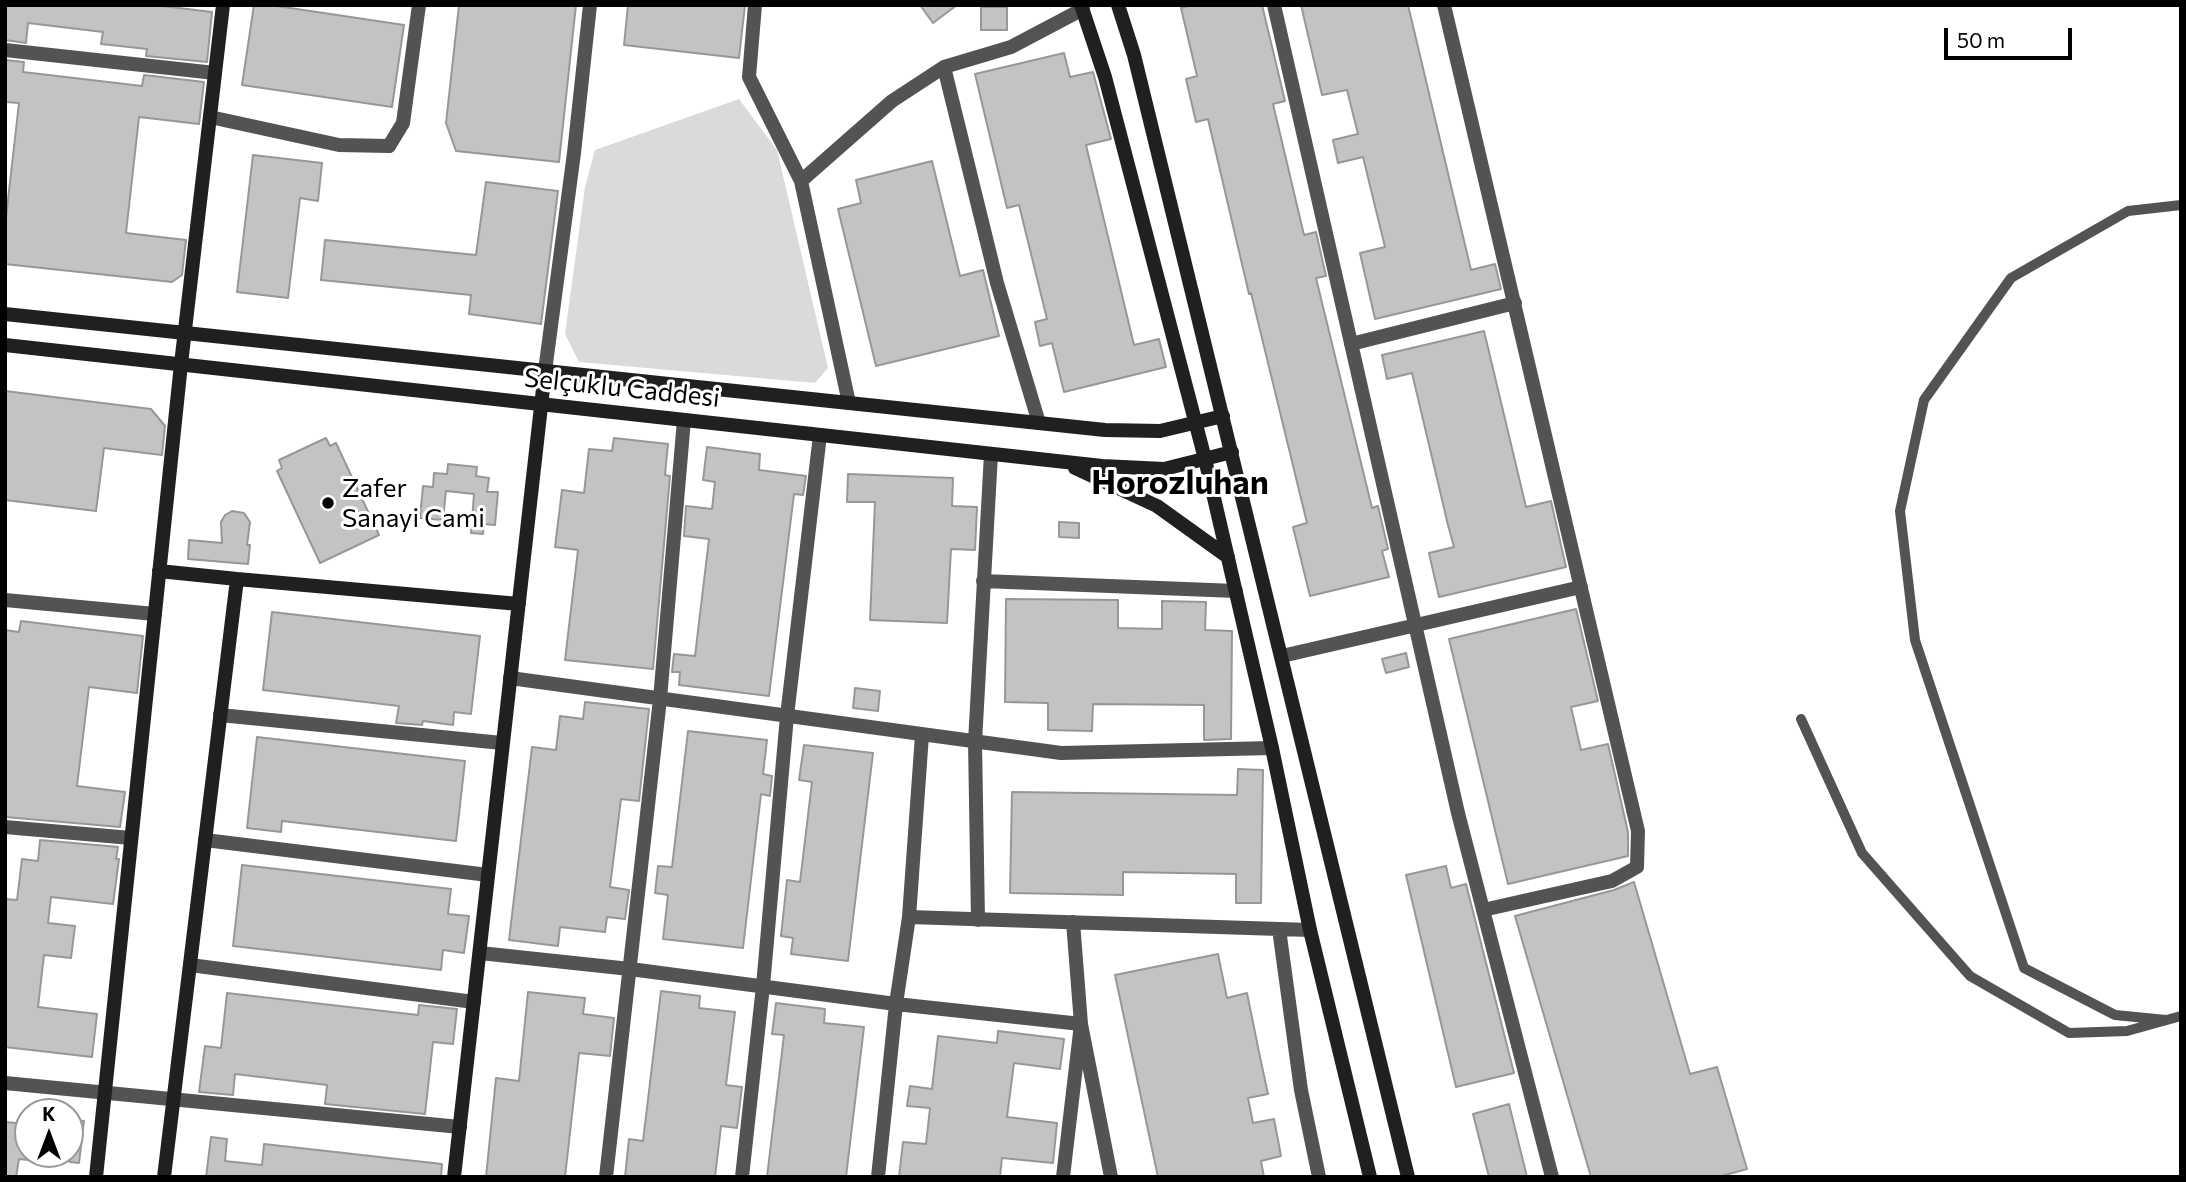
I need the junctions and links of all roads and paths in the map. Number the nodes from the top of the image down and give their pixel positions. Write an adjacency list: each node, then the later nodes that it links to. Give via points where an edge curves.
1 (223, 5): 11 (street)
2 (419, 5): 12 (street, via 403,123 389,146 339,145)
3 (590, 5): 21 (street)
4 (755, 5): 13 (street, via 749,77)
5 (1118, 5): 24 (street)
6 (1274, 5): 18 (street)
7 (1444, 5): 15 (street)
8 (1082, 7): 10 (street, via 1011,47); 27 (street, via 1105,77)
9 (5, 50): 11 (street)
10 (944, 67): 13 (street, via 892,100); 26 (street, via 997,283)
11 (215, 73): 12 (street)
12 (210, 117): 17 (street)
13 (802, 181): 22 (street)
14 (2181, 205): 70 (lane, via 2128,211 2011,278 1924,400 1900,511 1915,640 2024,968 2115,1016)
15 (1516, 303): 18 (street); 37 (street)
16 (5, 314): 17 (street, Selçuklu Caddesi)
17 (184, 333): 20 (street); 21 (street, Selçuklu Caddesi)
18 (1351, 344): 42 (street)
19 (5, 345): 20 (street, Selçuklu Caddesi)
20 (181, 364): 23 (street, Selçuklu Caddesi); 34 (street)
21 (545, 371): 22 (street, Selçuklu Caddesi); 23 (street)
22 (849, 403): 26 (street, Selçuklu Caddesi)
23 (541, 404): 25 (street, Selçuklu Caddesi); 40 (street)
24 (1223, 416): 27 (street, Selçuklu Caddesi); 29 (street)
25 (684, 420): 28 (street, Selçuklu Caddesi); 45 (street)
26 (1039, 423): 27 (street, Selçuklu Caddesi, via 1160,431)
27 (1196, 424): 31 (street)
28 (820, 435): 30 (street, Selçuklu Caddesi); 47 (street)
29 (1232, 452): 31 (street, Selçuklu Caddesi); 43 (street)
30 (990, 454): 32 (street, Selçuklu Caddesi); 36 (street)
31 (1205, 459): 32 (street, Selçuklu Caddesi, via 1164,469); 33 (street)
32 (1061, 461): 33 (street, via 1157,506)
33 (1228, 557): 38 (street)
34 (159, 571): 35 (street); 41 (street)
35 (237, 579): 40 (street); 46 (street)
36 (983, 581): 38 (street); 50 (street)
37 (1581, 586): 42 (street); 57 (street, via 1638,831 1637,867 1612,881)
38 (1236, 591): 52 (street)
39 (5, 600): 41 (street)
40 (519, 604): 44 (street)
41 (155, 614): 54 (street)
42 (1415, 626): 43 (street); 57 (street)
43 (1282, 656): 86 (street)
44 (510, 678): 45 (street); 51 (street)
45 (660, 699): 47 (street); 65 (street)
46 (220, 715): 51 (street); 55 (street)
47 (787, 716): 49 (street); 66 (street)
48 (1801, 719): 70 (lane, via 1862,853 1970,976 2069,1033 2127,1031)
49 (922, 734): 50 (street); 58 (street)
50 (975, 742): 52 (street, via 1061,753); 59 (street)
51 (502, 743): 56 (street)
52 (1272, 748): 62 (street)
53 (5, 827): 54 (street)
54 (131, 838): 73 (street)
55 (205, 840): 56 (street); 64 (street)
56 (488, 875): 63 (street)
57 (1483, 910): 87 (street)
58 (909, 917): 59 (street); 68 (street)
59 (978, 920): 60 (street)
60 (1073, 922): 61 (street); 71 (street)
61 (1279, 929): 62 (street); 84 (street, via 1301,1090)
62 (1310, 930): 85 (street)
63 (480, 953): 65 (street); 67 (street)
64 (190, 965): 67 (street); 74 (street)
65 (630, 969): 66 (street); 79 (street)
66 (763, 986): 68 (street); 80 (street)
67 (474, 1002): 75 (street)
68 (896, 1004): 71 (street); 81 (street)
69 (2181, 1016): 70 (lane)
70 (2166, 1020)
71 (1081, 1024): 82 (street); 83 (street)
72 (5, 1083): 73 (street)
73 (104, 1093): 74 (street); 76 (street)
74 (174, 1099): 75 (street); 77 (street)
75 (460, 1127): 78 (street)
76 (96, 1177)
77 (164, 1177)
78 (454, 1177)
79 (606, 1177)
80 (742, 1177)
81 (878, 1177)
82 (1063, 1177)
83 (1111, 1177)
84 (1319, 1177)
85 (1370, 1177)
86 (1409, 1177)
87 (1552, 1177)

